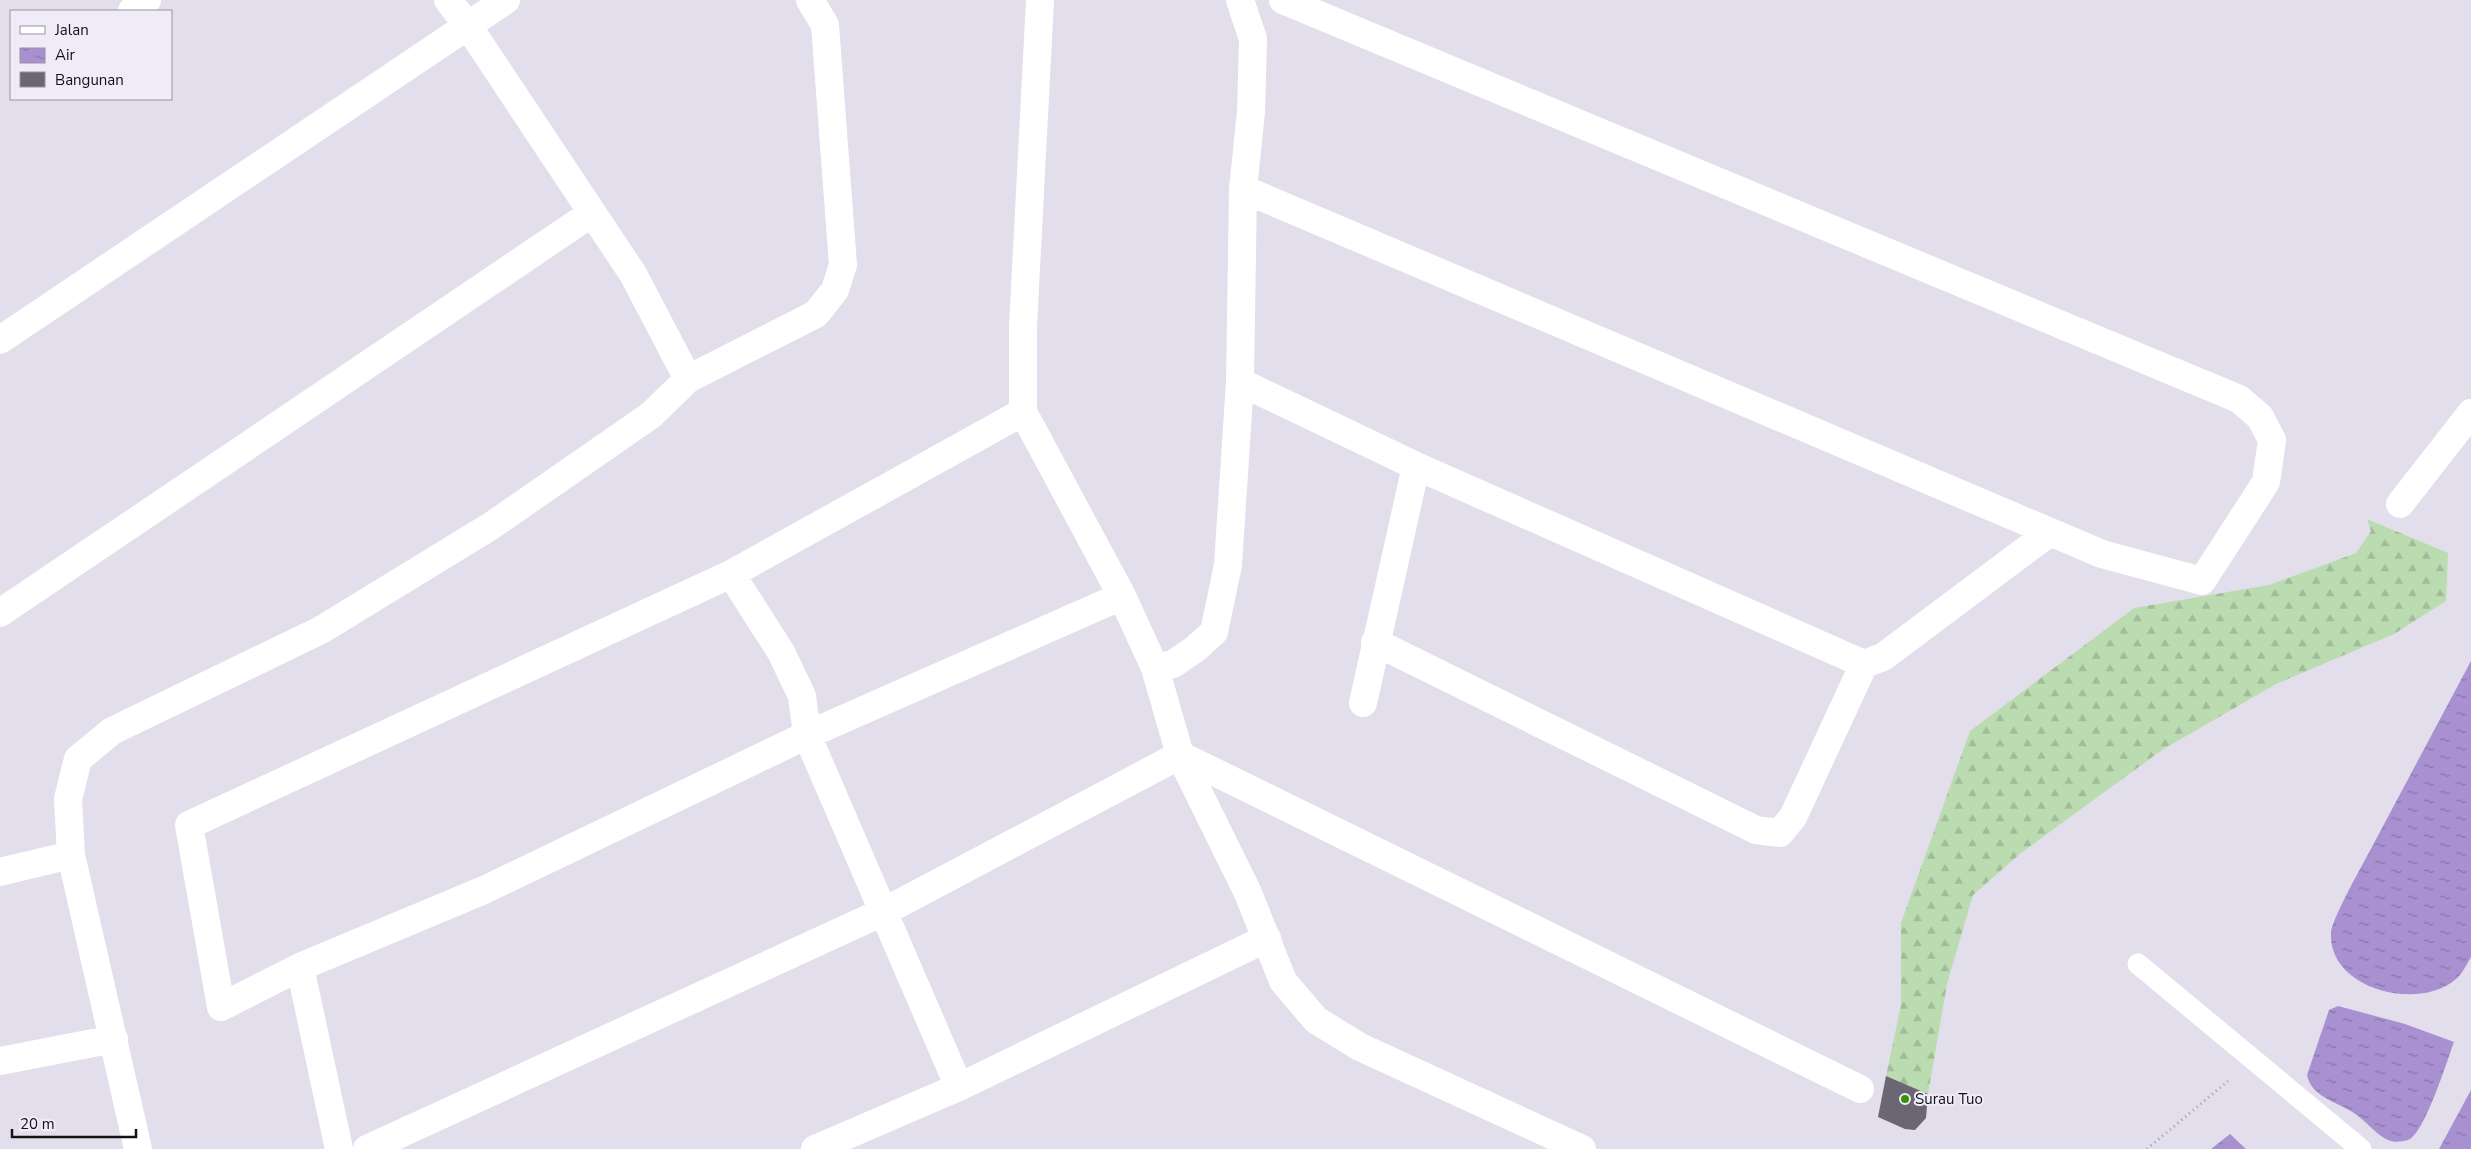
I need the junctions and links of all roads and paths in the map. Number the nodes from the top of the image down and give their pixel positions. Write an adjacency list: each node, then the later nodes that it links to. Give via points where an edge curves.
1 (147, 0): 8 (street)
2 (448, 0): 9 (street)
3 (506, 0): 9 (street)
4 (810, 0): 13 (street, via 825,25 843,265 835,290 816,314)
5 (1040, 0): 15 (street, via 1023,327)
6 (1240, 0): 10 (street, via 1253,39 1251,112)
7 (1283, 0): 19 (street, via 2239,399 2260,417 2272,440 2266,482 2202,581 2102,554)
8 (133, 10)
9 (468, 26): 11 (street); 12 (street)
10 (1243, 190): 14 (street); 19 (street)
11 (592, 213): 13 (street, via 633,274); 22 (street)
12 (0, 340)
13 (688, 379): 29 (street, via 651,415 475,536 321,630 112,732 78,759 68,799)
14 (1240, 382): 17 (street); 25 (street, via 1228,565 1214,632 1173,664)
15 (1023, 412): 20 (street); 21 (street)
16 (2471, 413): 18 (street)
17 (1416, 466): 23 (street); 24 (street)
18 (2400, 504)
19 (2050, 532): 24 (street, via 1883,657)
20 (731, 574): 27 (street, via 782,652 802,696); 34 (street, via 189,825 221,1007)
21 (1122, 596): 25 (street); 27 (street)
22 (0, 613)
23 (1375, 642): 24 (street, via 1756,830 1780,833 1793,817); 26 (street)
24 (1864, 664)
25 (1155, 668): 28 (street)
26 (1363, 703)
27 (807, 736): 31 (street); 34 (street, via 484,890)
28 (1180, 755): 31 (street); 32 (street); 39 (street)
29 (71, 855): 30 (street); 35 (street)
30 (0, 872)
31 (885, 911): 38 (street); 42 (street)
32 (1268, 938): 38 (street); 44 (street, via 1283,981 1316,1020 1360,1048)
33 (2138, 964): 36 (lane)
34 (300, 967): 41 (street)
35 (114, 1038): 37 (street); 40 (street)
36 (2253, 1060): 45 (path); 46 (lane)
37 (0, 1061)
38 (959, 1086): 43 (street)
39 (1860, 1089)
40 (138, 1149)
41 (339, 1149)
42 (367, 1149)
43 (815, 1149)
44 (1582, 1149)
45 (2147, 1149)
46 (2361, 1149)

